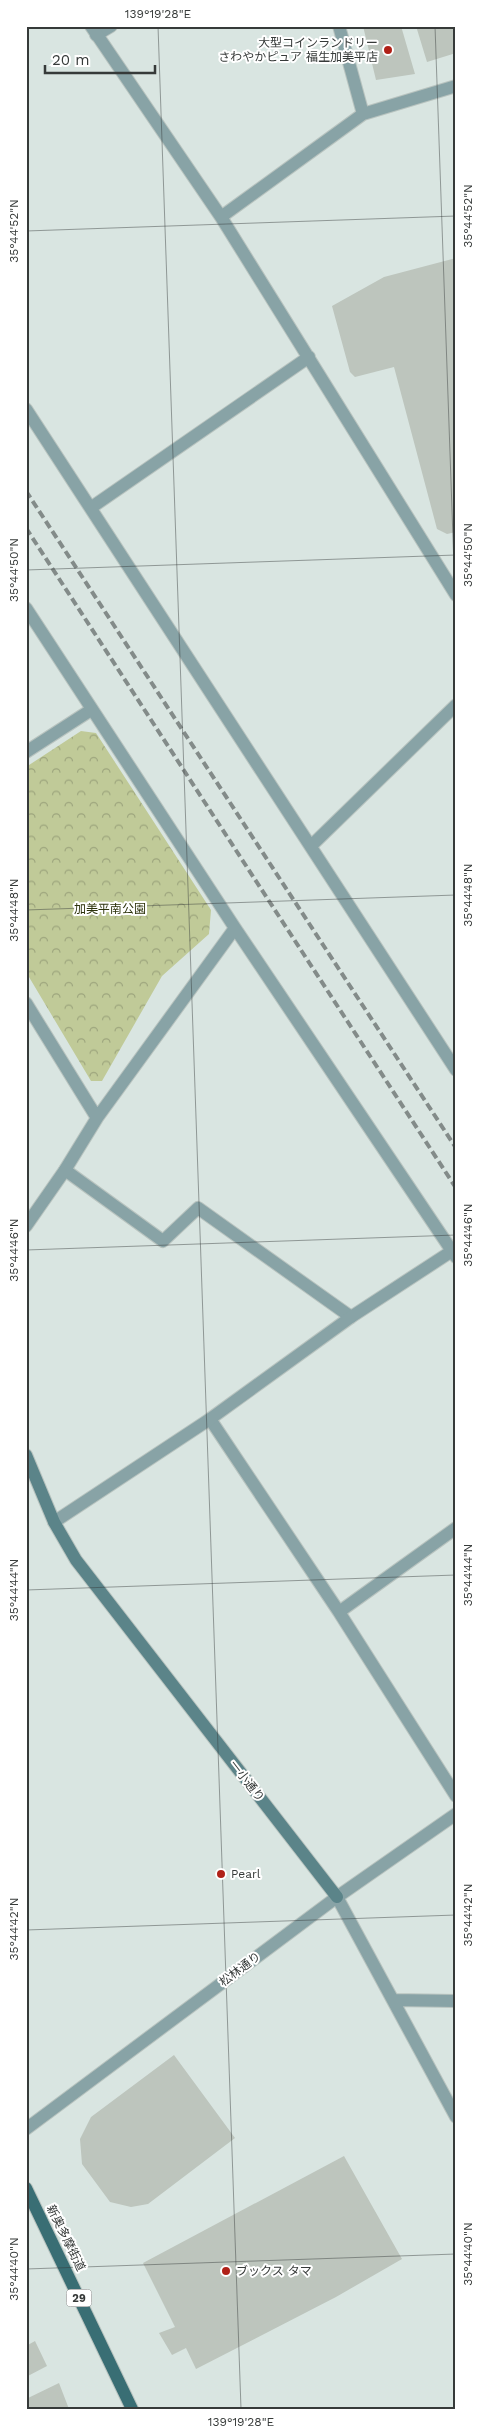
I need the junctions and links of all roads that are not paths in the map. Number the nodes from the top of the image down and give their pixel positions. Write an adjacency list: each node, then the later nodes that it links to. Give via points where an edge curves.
1 (111, 26): 3 (street)
2 (340, 26): 5 (street)
3 (94, 30): 6 (street)
4 (456, 86): 5 (street)
5 (363, 114): 6 (street)
6 (221, 217): 7 (street)
7 (309, 357): 9 (street); 10 (street)
8 (26, 409): 9 (street)
9 (92, 507): 15 (street)
10 (456, 595)
11 (26, 608): 13 (street)
12 (456, 705): 15 (street)
13 (91, 710): 14 (street); 16 (street)
14 (26, 752)
15 (312, 846): 18 (street)
16 (234, 928): 19 (street); 22 (street)
17 (26, 1003): 19 (street)
18 (456, 1070)
19 (97, 1118): 20 (street)
20 (66, 1170): 21 (street); 23 (street, via 163,1241 198,1208)
21 (26, 1226)
22 (454, 1254): 23 (street)
23 (351, 1317): 24 (street)
24 (210, 1418): 26 (street); 28 (street)
25 (26, 1455): 26 (street, 一小通り)
26 (54, 1522): 31 (street, 一小通り, via 76,1560)
27 (456, 1528): 28 (street)
28 (339, 1612): 29 (street)
29 (456, 1796)
30 (456, 1814): 31 (street, 松林通り)
31 (337, 1897): 32 (street, 一小通り); 35 (street, 松林通り)
32 (393, 2000): 33 (street); 34 (street, 一小通り)
33 (456, 2001)
34 (456, 2116)
35 (26, 2129)
36 (26, 2188): 37 (main road, 新奥多摩街道 / 29)
37 (132, 2409)

